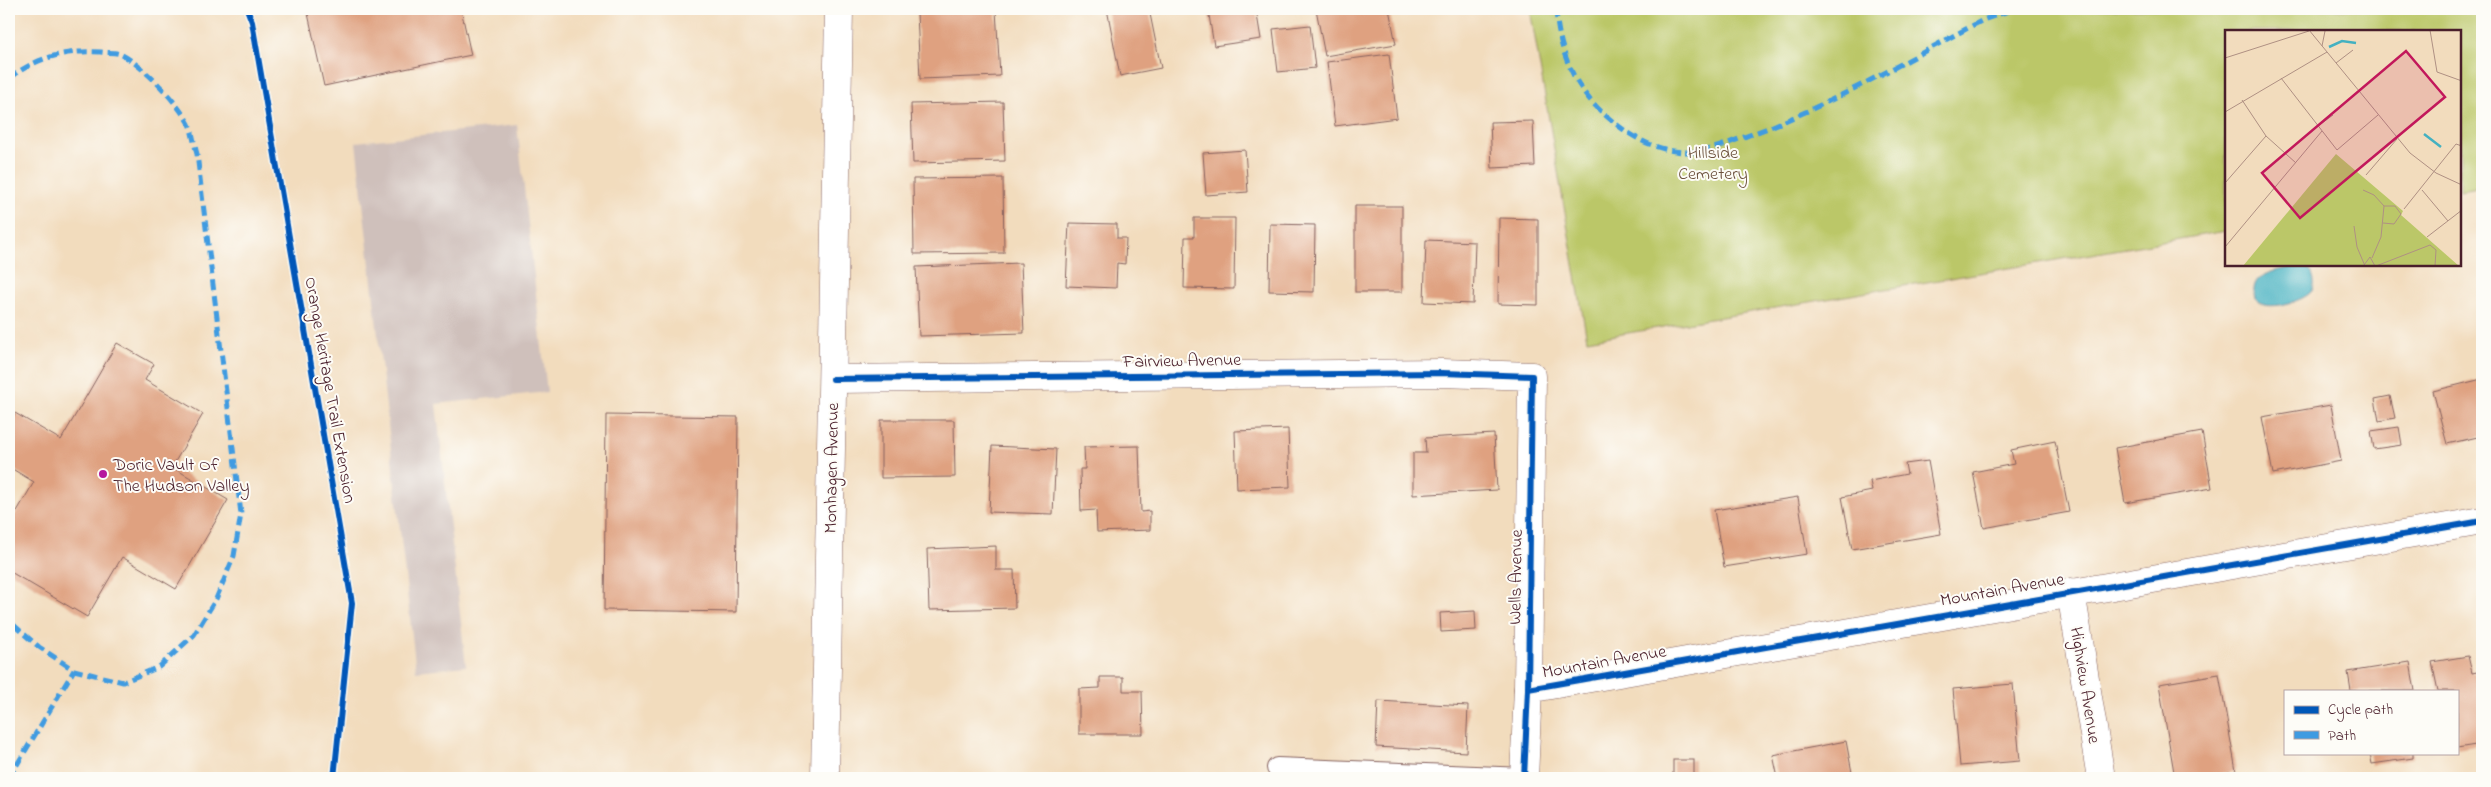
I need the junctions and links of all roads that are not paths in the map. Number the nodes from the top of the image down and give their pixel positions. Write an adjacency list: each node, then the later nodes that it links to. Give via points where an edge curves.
1 (839, 9): 3 (street, Monhagen Avenue)
2 (1532, 376): 3 (street, Fairview Avenue, via 1442,373); 6 (street, Wells Avenue)
3 (833, 379): 8 (street, Monhagen Avenue)
4 (2482, 521): 5 (street, Mountain Avenue)
5 (2071, 592): 6 (street, Mountain Avenue); 10 (street, Highview Avenue)
6 (1528, 689): 9 (street, Wells Avenue)
7 (1277, 768): 9 (lane)
8 (826, 778)
9 (1524, 778)
10 (2101, 778)

